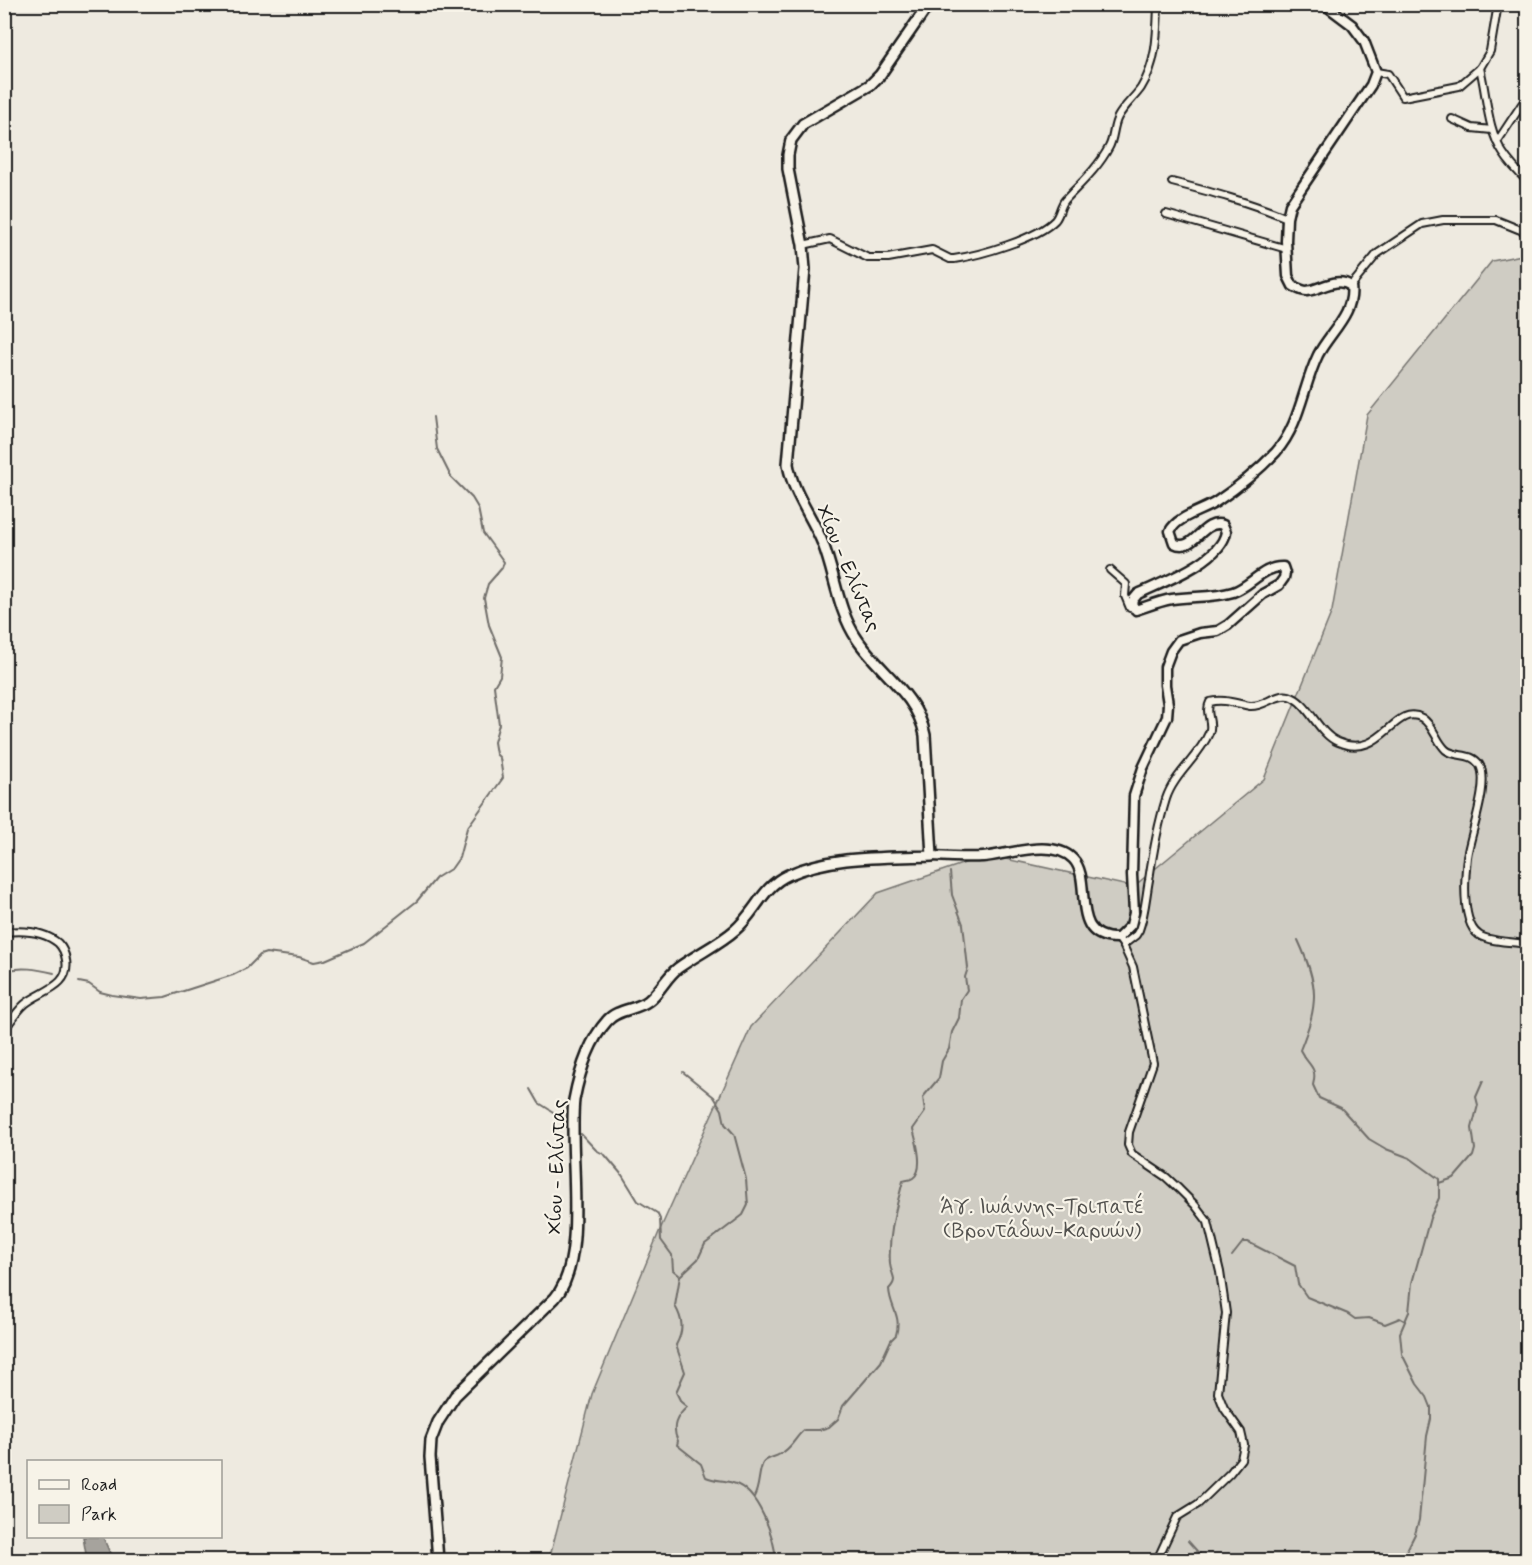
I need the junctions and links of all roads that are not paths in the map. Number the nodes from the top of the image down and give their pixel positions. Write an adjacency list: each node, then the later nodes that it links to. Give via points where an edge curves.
1 (929, 4): 16 (main road, Χίου - Ελίντας, via 870,85 803,124 791,140 788,169)
2 (1158, 4): 16 (street, via 1155,55 1144,82 1119,116 1107,150 1051,223 1016,242 954,259 932,250 868,258 830,239)
3 (1324, 4): 6 (street, via 1358,32)
4 (1498, 4): 5 (street, via 1490,51)
5 (1480, 68): 6 (street, via 1459,86 1406,97 1388,74); 9 (street)
6 (1376, 72): 14 (street, via 1365,95 1295,196)
7 (1527, 102): 10 (street)
8 (1452, 119): 9 (street, via 1472,128)
9 (1492, 130): 10 (street)
10 (1497, 142): 12 (street)
11 (1172, 182): 14 (street, via 1226,195)
12 (1527, 182)
13 (1166, 214): 17 (street)
14 (1287, 218): 17 (street)
15 (1527, 233): 18 (street, via 1496,220 1422,224 1377,254)
16 (803, 245): 21 (main road, Χίου - Ελίντας, via 805,287 788,464 791,480 822,542 851,630 900,688 921,720)
17 (1287, 249): 18 (street, via 1288,276 1293,286 1306,291 1340,282)
18 (1351, 286): 20 (street, via 1348,309 1318,355 1284,441 1242,482 1214,503 1176,523 1170,531 1174,543 1180,546 1218,523 1226,532 1222,543 1202,561 1138,594 1133,600)
19 (1110, 570): 20 (street, via 1126,584 1127,605)
20 (1134, 609): 23 (street, via 1166,600 1236,591 1270,569 1280,566 1284,570 1279,585 1228,625 1179,640 1171,651 1166,668 1167,717 1134,796 1134,913)
21 (932, 856): 23 (street, via 988,857 1035,849 1063,852 1079,868 1083,904 1090,924 1102,936); 26 (main road, Χίου - Ελίντας, via 835,861 782,878 763,894 737,928 678,968 646,1002 611,1016 603,1026 582,1073 574,1104 574,1222 566,1280 555,1298 455,1396 433,1434 430,1457)
22 (4, 932): 25 (street, via 38,933 51,938 61,946 67,965 58,984 26,1002)
23 (1120, 941): 24 (street, via 1136,934 1141,926 1155,840 1167,797 1209,734 1210,702 1225,700 1252,706 1285,696 1297,700 1325,733 1344,745 1374,741 1398,720 1415,715 1429,723 1448,751 1474,759 1484,780 1467,856 1469,921 1485,938); 27 (street, via 1136,980 1153,1063 1128,1145 1132,1154 1166,1177 1208,1222 1226,1313 1218,1393 1244,1444 1241,1459 1230,1473 1198,1504 1177,1517)
24 (1527, 944)
25 (4, 1030)
26 (438, 1560)
27 (1157, 1560)

